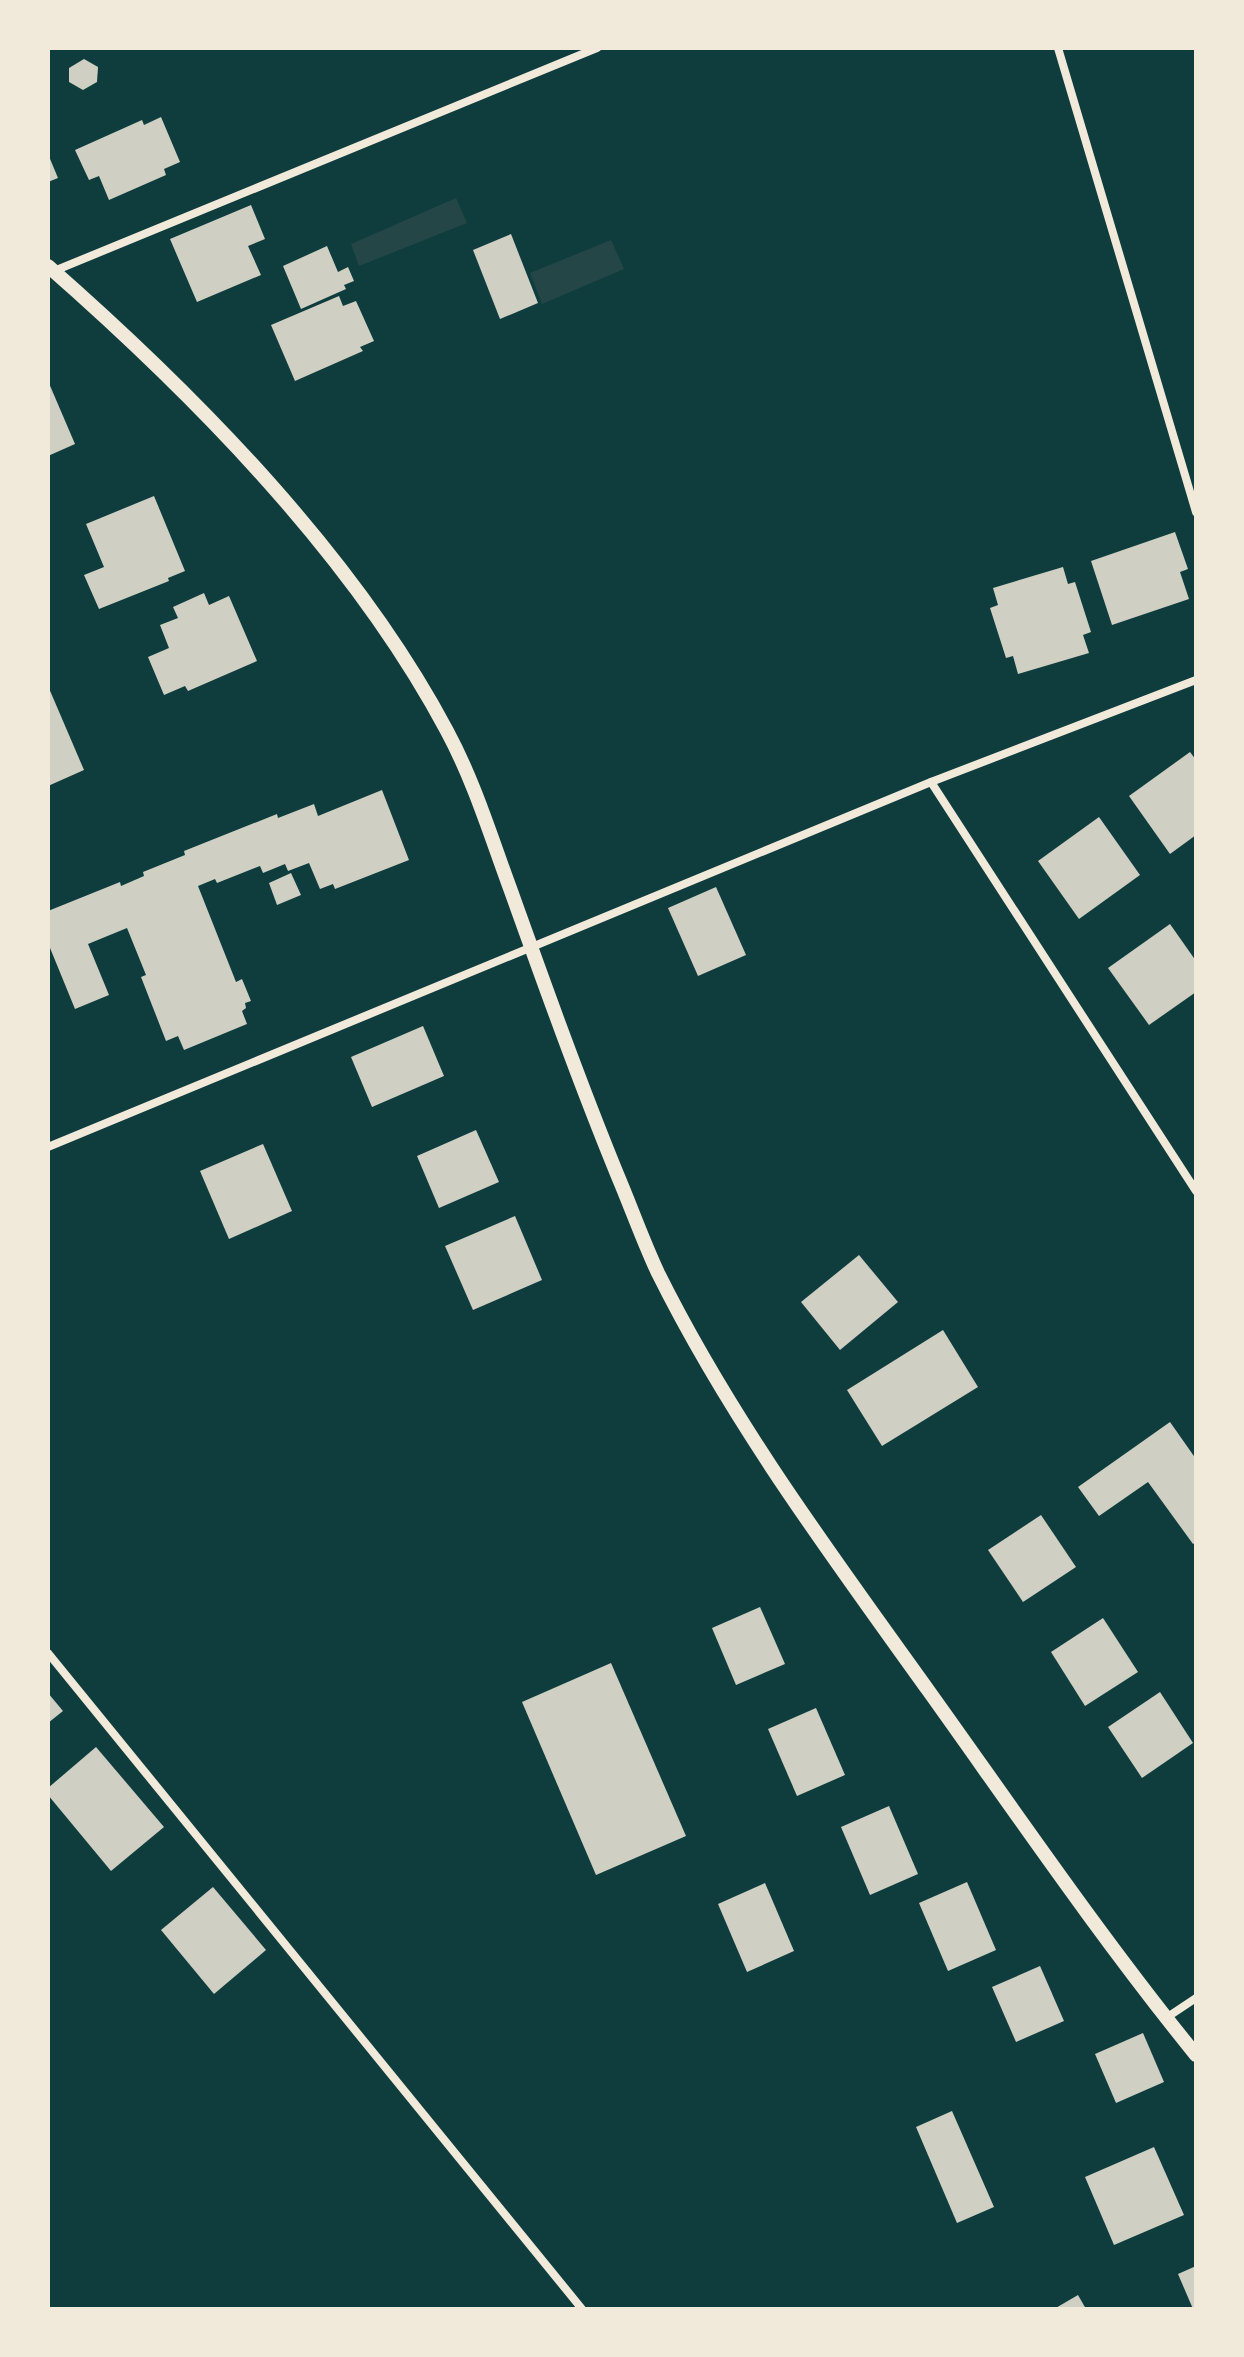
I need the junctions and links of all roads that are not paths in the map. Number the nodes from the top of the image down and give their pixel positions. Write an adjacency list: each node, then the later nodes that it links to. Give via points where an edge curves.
1 (597, 48): 3 (street)
2 (1058, 48): 4 (street)
3 (51, 268): 7 (street, via 206,416 358,594 448,733)
4 (1196, 512)
5 (1196, 680): 6 (street)
6 (931, 782): 7 (street); 9 (street)
7 (531, 946): 8 (street); 12 (street, via 657,1270 722,1391 847,1576)
8 (48, 1147)
9 (1196, 1191)
10 (48, 1653): 14 (street)
11 (1196, 1998): 12 (street)
12 (1166, 2018): 13 (street)
13 (1196, 2055)
14 (582, 2309)

